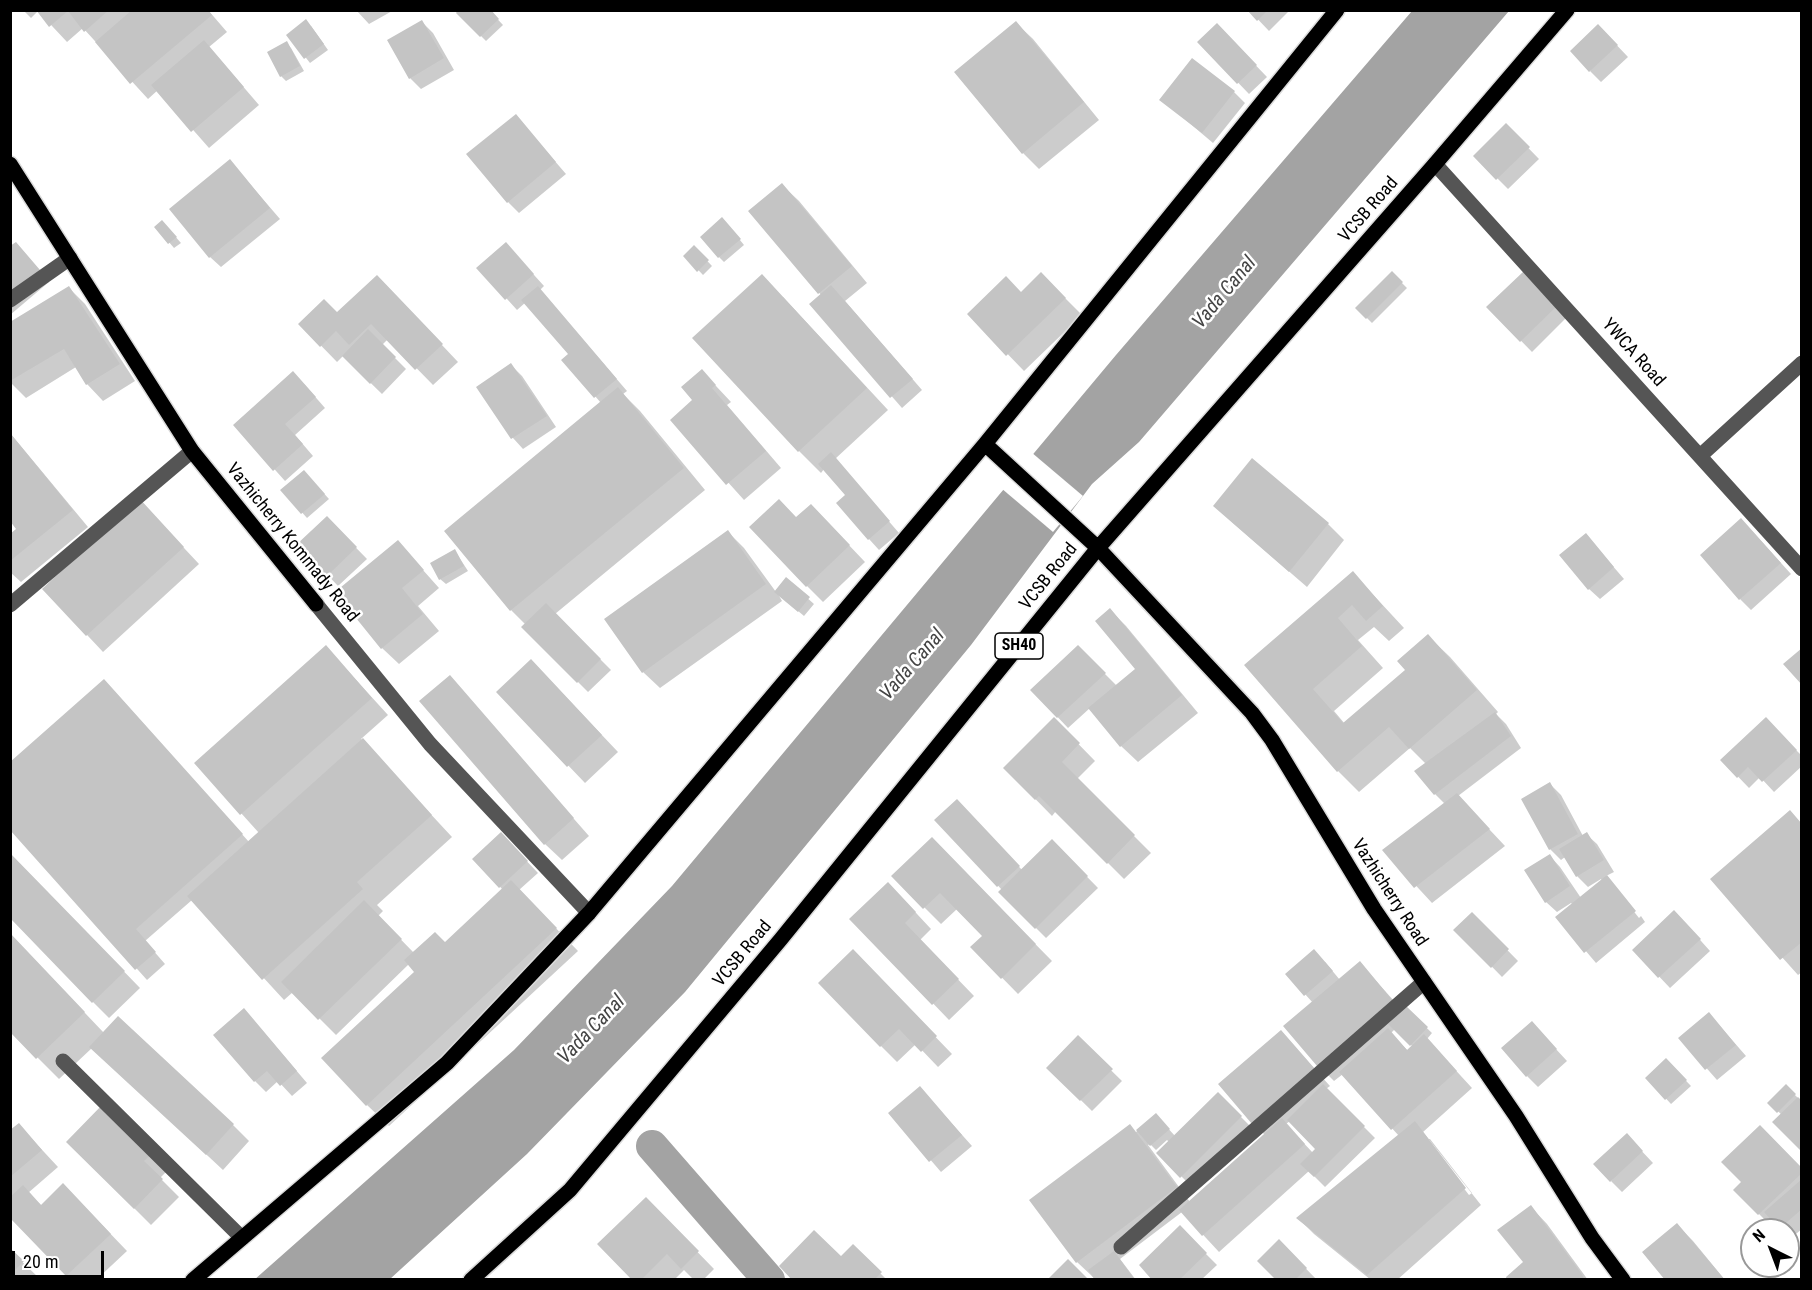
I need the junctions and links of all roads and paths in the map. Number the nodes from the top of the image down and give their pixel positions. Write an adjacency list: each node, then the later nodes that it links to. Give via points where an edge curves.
1 (1337, 10): 8 (main road)
2 (1567, 10): 4 (main road, VCSB Road / SH40)
3 (10, 164): 5 (main road, Vazhicherry Kommady Road)
4 (1435, 164): 10 (street, YWCA Road); 11 (main road, VCSB Road / SH40)
5 (70, 258): 6 (street); 9 (main road, Vazhicherry Kommady Road)
6 (10, 300)
7 (1802, 363): 10 (street)
8 (985, 444): 11 (main road, Vazhicherry Road); 15 (main road)
9 (192, 451): 13 (main road, Vazhicherry Kommady Road); 14 (street)
10 (1700, 456): 12 (street, YWCA Road)
11 (1098, 548): 16 (main road, Vazhicherry Road, via 1252,713); 21 (main road, VCSB Road / SH40, via 781,939 570,1190)
12 (1802, 568)
13 (316, 603): 15 (street, Vazhicherry Kommady Road, via 430,744)
14 (10, 605)
15 (589, 913): 18 (main road, via 447,1063)
16 (1424, 982): 19 (street); 22 (main road, Vazhicherry Road)
17 (63, 1061): 18 (street)
18 (242, 1238): 20 (main road)
19 (1121, 1247)
20 (193, 1280)
21 (471, 1280)
22 (1623, 1280)

